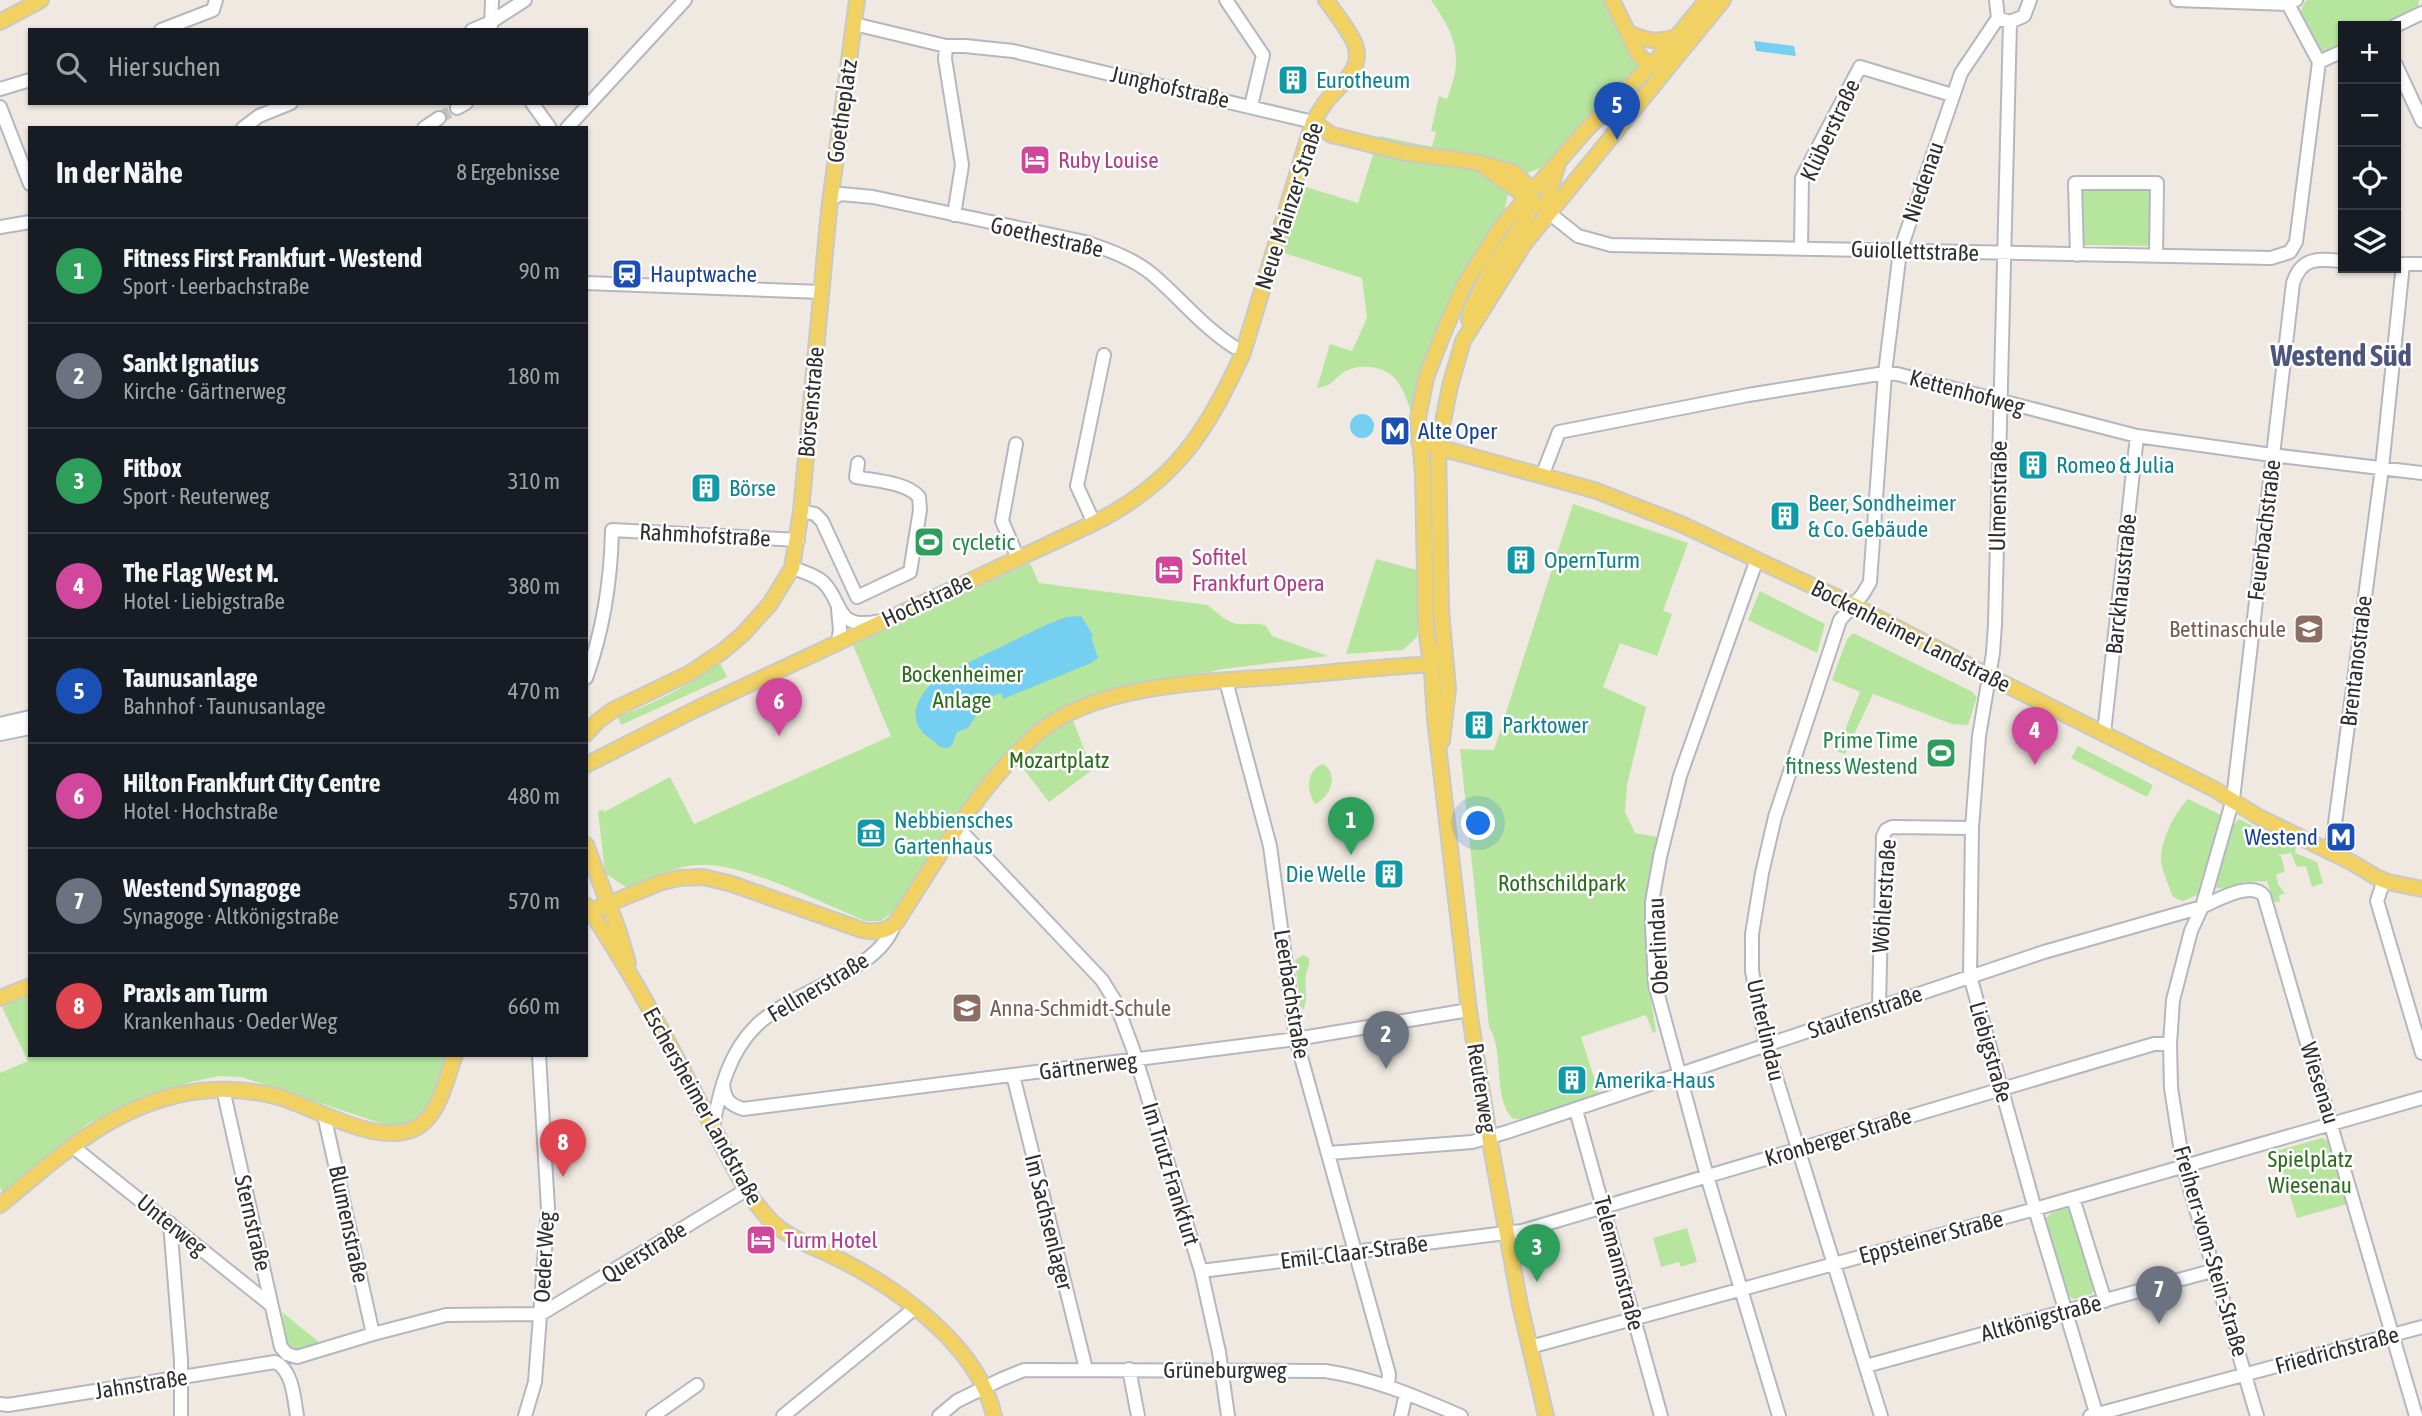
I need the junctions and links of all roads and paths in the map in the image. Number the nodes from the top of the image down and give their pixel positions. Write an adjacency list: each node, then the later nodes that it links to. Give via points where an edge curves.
1 (40, 0): 16 (main road); 19 (main road)
2 (492, 0): 22 (street)
3 (525, 0): 22 (street)
4 (685, 0): 46 (street)
5 (857, 0): 21 (main road, Goetheplatz)
6 (1226, 0): 38 (street, via 1263,55)
7 (1326, 0): 42 (main road, Neue Mainzer Straße, via 1354,42 1356,62)
8 (1612, 0): 24 (main road)
9 (1707, 0): 25 (main road)
10 (1723, 0): 29 (main road)
11 (1996, 0): 18 (street, Ulmenstraße)
12 (2030, 0): 18 (street, Niedenau, via 2024,16)
13 (2178, 0): 14 (street)
14 (2292, 2): 28 (street)
15 (216, 3): 23 (street, via 209,12)
16 (0, 12)
17 (2422, 13): 20 (street)
18 (2004, 20): 34 (street, Niedenau, via 1961,73); 59 (street, Ulmenstraße)
19 (0, 22)
20 (2401, 23)
21 (854, 24): 26 (street, Junghofstraße); 51 (main road, Goetheplatz)
22 (491, 26)
23 (166, 28)
24 (1627, 32): 25 (main road, via 1651,41); 30 (main road)
25 (1676, 37): 30 (main road)
26 (946, 46): 38 (street, Junghofstraße, via 1013,51); 53 (street, via 962,165)
27 (2338, 53): 28 (street)
28 (2319, 62): 61 (street, Guiollettstraße, via 2296,242 2290,252 2272,258)
29 (1674, 63): 30 (main road); 37 (main road)
30 (1649, 66): 37 (main road); 47 (main road)
31 (2401, 76): 41 (street)
32 (28, 81): 33 (street)
33 (0, 89)
34 (1952, 95): 57 (street, Klüberstraße, via 1860,67 1802,178); 58 (street, Niedenau)
35 (286, 105): 43 (street)
36 (533, 105): 45 (street)
37 (1637, 105): 52 (main road)
38 (1251, 106): 42 (street, Junghofstraße)
39 (0, 107): 49 (street)
40 (439, 118): 44 (street)
41 (2422, 121)
42 (1313, 122): 48 (main road, Junghofstraße, via 1332,135 1406,153 1482,164); 72 (main road, Neue Mainzer Straße, via 1243,353)
43 (246, 126)
44 (427, 126)
45 (549, 126)
46 (569, 126)
47 (1559, 160): 48 (main road); 50 (main road); 52 (main road)
48 (1507, 176): 50 (main road, Junghofstraße); 54 (main road)
49 (28, 179)
50 (1529, 197): 52 (main road); 54 (main road); 68 (main road, via 1527,218 1493,266 1471,310)
51 (831, 199): 53 (street, Goethestraße, via 841,194 873,197); 67 (main road, Goetheplatz)
52 (1553, 203): 57 (street, Guiollettstraße, via 1577,236 1611,245); 68 (main road)
53 (954, 215): 69 (street, Goethestraße, via 1085,242 1117,254 1152,274 1215,335)
54 (1511, 215): 75 (main road, via 1464,285 1441,339 1421,400)
55 (28, 222): 56 (street)
56 (0, 227)
57 (1801, 248): 58 (street, Guiollettstraße)
58 (1900, 251): 59 (street, Guiollettstraße); 71 (street, Niedenau)
59 (2005, 254): 60 (street, Guiollettstraße); 73 (street, Ulmenstraße)
60 (2077, 255): 61 (street, Guiollettstraße); 61 (street, via 2075,183 2157,183)
61 (2157, 256)
62 (2338, 261): 78 (street, Feuerbachstraße, via 2303,264 2293,283)
63 (2401, 264): 64 (street)
64 (2422, 264)
65 (2398, 273): 80 (street, Brentanostraße)
66 (588, 283): 67 (street)
67 (821, 292): 83 (main road, Börsenstraße)
68 (1467, 332): 77 (main road)
69 (1234, 347)
70 (1104, 355): 84 (street, via 1077,486)
71 (1885, 373): 73 (street, Kettenhofweg); 82 (street, Kettenhofweg, via 1559,432); 89 (street, Niedenau, via 1870,582)
72 (1227, 387): 84 (main road, Hochstraße, via 1194,443 1167,474)
73 (2001, 401): 74 (street, Kettenhofweg); 96 (street, Ulmenstraße, via 1995,624)
74 (2137, 436): 78 (street, Kettenhofweg); 102 (street, Barckhausstraße)
75 (1419, 442): 77 (main road, Bockenheimer Landstraße); 94 (main road)
76 (1016, 444): 86 (street, via 1002,521)
77 (1438, 447): 82 (main road, Bockenheimer Landstraße); 93 (main road)
78 (2272, 455): 80 (street, Kettenhofweg); 106 (street, Feuerbachstraße)
79 (858, 463): 83 (street, via 856,478 902,487 919,498 910,572 856,597 822,521)
80 (2382, 468): 81 (street, Kettenhofweg); 109 (street, Brentanostraße)
81 (2422, 473)
82 (1542, 476): 87 (main road, Bockenheimer Landstraße, via 1637,505)
83 (802, 511): 85 (main road, Börsenstraße)
84 (1094, 523): 86 (main road, Hochstraße)
85 (798, 540): 88 (main road, Börsenstraße); 95 (street, Rahmhofstraße, via 612,530 604,611)
86 (1018, 558): 91 (main road, Hochstraße)
87 (1757, 559): 89 (main road, Bockenheimer Landstraße); 131 (street, Oberlindau, via 1680,776 1652,902 1655,984)
88 (792, 568): 90 (street, via 823,582); 101 (main road, Börsenstraße, via 770,604 723,651 690,673 613,710)
89 (1853, 605): 96 (main road, Bockenheimer Landstraße); 126 (street, Unterlindau, via 1840,620 1775,817 1762,873 1752,934 1752,971)
90 (838, 609): 91 (street, via 858,622); 92 (street)
91 (886, 619): 92 (main road, Hochstraße)
92 (838, 642): 105 (main road, Hochstraße)
93 (1443, 648): 94 (main road); 104 (main road, Reuterweg, via 1448,689)
94 (1431, 663): 97 (main road); 104 (main road, Reuterweg)
95 (588, 673)
96 (1989, 676): 102 (main road, Bockenheimer Landstraße); 108 (street, Liebigstraße)
97 (1226, 681): 107 (main road, via 1194,682 1080,707 1039,733 994,780); 124 (street, Leerbachstraße, via 1270,846)
98 (28, 718): 99 (street)
99 (0, 724)
100 (28, 728): 103 (street)
101 (588, 732)
102 (2105, 733): 106 (main road, Bockenheimer Landstraße)
103 (0, 734)
104 (1440, 756): 123 (main road, Reuterweg)
105 (588, 764)
106 (2233, 799): 109 (main road, Bockenheimer Landstraße, via 2257,817); 114 (street, Freiherr-vom-Stein-Straße)
107 (958, 828): 117 (main road); 130 (street, Im Trutz Frankfurt, via 1102,980 1115,1001)
108 (1972, 828): 118 (street, Liebigstraße); 122 (street, Wöhlerstraße, via 1892,827 1882,836)
109 (2329, 852): 111 (main road, Bockenheimer Landstraße)
110 (589, 865): 113 (main road, Eschersheimer Landstraße)
111 (2384, 880): 112 (main road, Bockenheimer Landstraße); 127 (street, via 2377,901)
112 (2421, 885)
113 (607, 904): 115 (main road); 117 (main road, via 662,882 703,877 862,930 882,931); 119 (main road, Eschersheimer Landstraße)
114 (2202, 907): 118 (street, Staufenstraße); 125 (street, Freiherr-vom-Stein-Straße, via 2173,1000); 139 (street, Wiesenau, via 2246,890 2261,891 2264,896)
115 (588, 910)
116 (588, 911): 119 (main road, Eschersheimer Landstraße)
117 (894, 925): 133 (street, Fellnerstraße, via 892,933 864,961 771,1012 735,1052)
118 (1970, 976): 122 (street, Staufenstraße); 134 (street, Liebigstraße)
119 (633, 978): 140 (main road, Eschersheimer Landstraße)
120 (28, 987): 121 (main road)
121 (0, 998)
122 (1879, 1006): 126 (street, Staufenstraße)
123 (1469, 1010): 124 (street, Gärtnerweg); 141 (main road, Reuterweg)
124 (1296, 1040): 130 (street, Gärtnerweg); 144 (street, Leerbachstraße)
125 (2169, 1044): 134 (street, Kronberger Straße, via 2154,1044); 145 (street, Freiherr-vom-Stein-Straße)
126 (1766, 1045): 131 (street, Staufenstraße); 143 (street, Unterlindau)
127 (2422, 1053)
128 (454, 1057): 138 (main road, via 430,1115 410,1131 386,1134)
129 (539, 1057): 163 (street, Oeder Weg, via 548,1209)
130 (1136, 1060): 132 (street, Gärtnerweg); 157 (street, Im Trutz Frankfurt)
131 (1679, 1074): 137 (street, Staufenstraße); 146 (street, Oberlindau)
132 (1013, 1076): 133 (street, Gärtnerweg, via 743,1109 724,1096); 171 (street, Im Sachsenlager)
133 (723, 1083): 140 (street, Fellnerstraße)
134 (2002, 1088): 143 (street, Kronberger Straße); 151 (street, Liebigstraße)
135 (223, 1089): 138 (main road, via 282,1098); 142 (main road, via 196,1091 145,1106 100,1126); 160 (street, Sternstraße)
136 (2422, 1098): 139 (street, Eppsteiner Straße)
137 (1576, 1110): 141 (street, Staufenstraße); 150 (street, Telemannstraße)
138 (324, 1115): 166 (street, Blumenstraße)
139 (2332, 1125): 145 (street, Eppsteiner Straße); 167 (street, Wiesenau)
140 (712, 1126): 147 (main road, Eschersheimer Landstraße)
141 (1489, 1136): 144 (street, Staufenstraße, via 1472,1142); 153 (main road, Reuterweg)
142 (72, 1146): 149 (main road); 152 (street, Unterweg)
143 (1800, 1150): 146 (street, Kronberger Straße); 155 (street, Unterlindau)
144 (1329, 1153): 154 (street, Leerbachstraße)
145 (2183, 1166): 148 (street, Eppsteiner Straße); 156 (street, Freiherr-vom-Stein-Straße)
146 (1707, 1176): 150 (street, Kronberger Straße); 158 (street, Oberlindau)
147 (746, 1189): 161 (main road, Eschersheimer Landstraße, via 773,1223 794,1238 874,1278); 163 (street, Querstraße)
148 (2073, 1198): 151 (street, Eppsteiner Straße); 159 (street)
149 (0, 1205)
150 (1604, 1207): 153 (street, Kronberger Straße); 164 (street, Telemannstraße)
151 (2035, 1209): 155 (street, Eppsteiner Straße); 162 (street, Liebigstraße)
152 (170, 1223): 160 (street, Unterweg); 175 (street)
153 (1507, 1234): 154 (street, Emil-Claar-Straße); 168 (main road, Reuterweg)
154 (1356, 1251): 157 (street, Emil-Claar-Straße); 177 (street, Leerbachstraße, via 1389,1374)
155 (1833, 1264): 158 (street, Eppsteiner Straße); 170 (street, Unterlindau)
156 (2215, 1270): 159 (street, Altkönigstraße); 174 (street, Freiherr-vom-Stein-Straße)
157 (1201, 1271): 173 (street, Im Trutz Frankfurt)
158 (1740, 1290): 164 (street, Eppsteiner Straße); 195 (street, Oberlindau)
159 (2105, 1301): 162 (street, Altkönigstraße)
160 (271, 1305): 169 (street, Sternstraße)
161 (915, 1308): 178 (main road, Eschersheimer Landstraße, via 961,1352); 187 (street)
162 (2065, 1312): 170 (street, Altkönigstraße); 182 (street, Liebigstraße)
163 (541, 1314): 166 (street, Jahnstraße, via 446,1315); 185 (street, Oeder Weg, via 535,1382)
164 (1634, 1319): 168 (street, Eppsteiner Straße); 194 (street, Telemannstraße)
165 (2422, 1327): 167 (street, Friedrichstraße)
166 (373, 1334): 169 (street, Jahnstraße)
167 (2392, 1335): 174 (street, Friedrichstraße); 198 (street, Wiesenau)
168 (1530, 1347): 181 (main road, Reuterweg)
169 (284, 1359): 175 (street, Jahnstraße); 184 (street, Sternstraße)
170 (1866, 1366): 196 (street, Unterlindau)
171 (1086, 1369): 172 (street, Grüneburgweg); 178 (street, Grüneburgweg, via 1024,1370)
172 (1129, 1369): 173 (street, Grüneburgweg); 190 (street)
173 (1222, 1371): 177 (street, Grüneburgweg, via 1325,1370); 191 (street, Im Trutz Frankfurt)
174 (2246, 1375): 182 (street, Friedrichstraße); 197 (street, Freiherr-vom-Stein-Straße)
175 (181, 1378): 180 (street, Jahnstraße); 183 (street)
176 (697, 1385): 186 (street)
177 (1388, 1386): 179 (street, Grüneburgweg)
178 (985, 1387): 188 (street, Grüneburgweg); 189 (main road, Eschersheimer Landstraße)
179 (1406, 1393): 192 (street); 193 (street, Grüneburgweg)
180 (6, 1408)
181 (1543, 1414)
182 (2094, 1415)
183 (181, 1416)
184 (297, 1416)
185 (525, 1416)
186 (653, 1416)
187 (783, 1416)
188 (939, 1416)
189 (994, 1416)
190 (1138, 1416)
191 (1228, 1416)
192 (1401, 1416)
193 (1461, 1416)
194 (1661, 1416)
195 (1779, 1416)
196 (1881, 1416)
197 (2257, 1416)
198 (2416, 1416)

